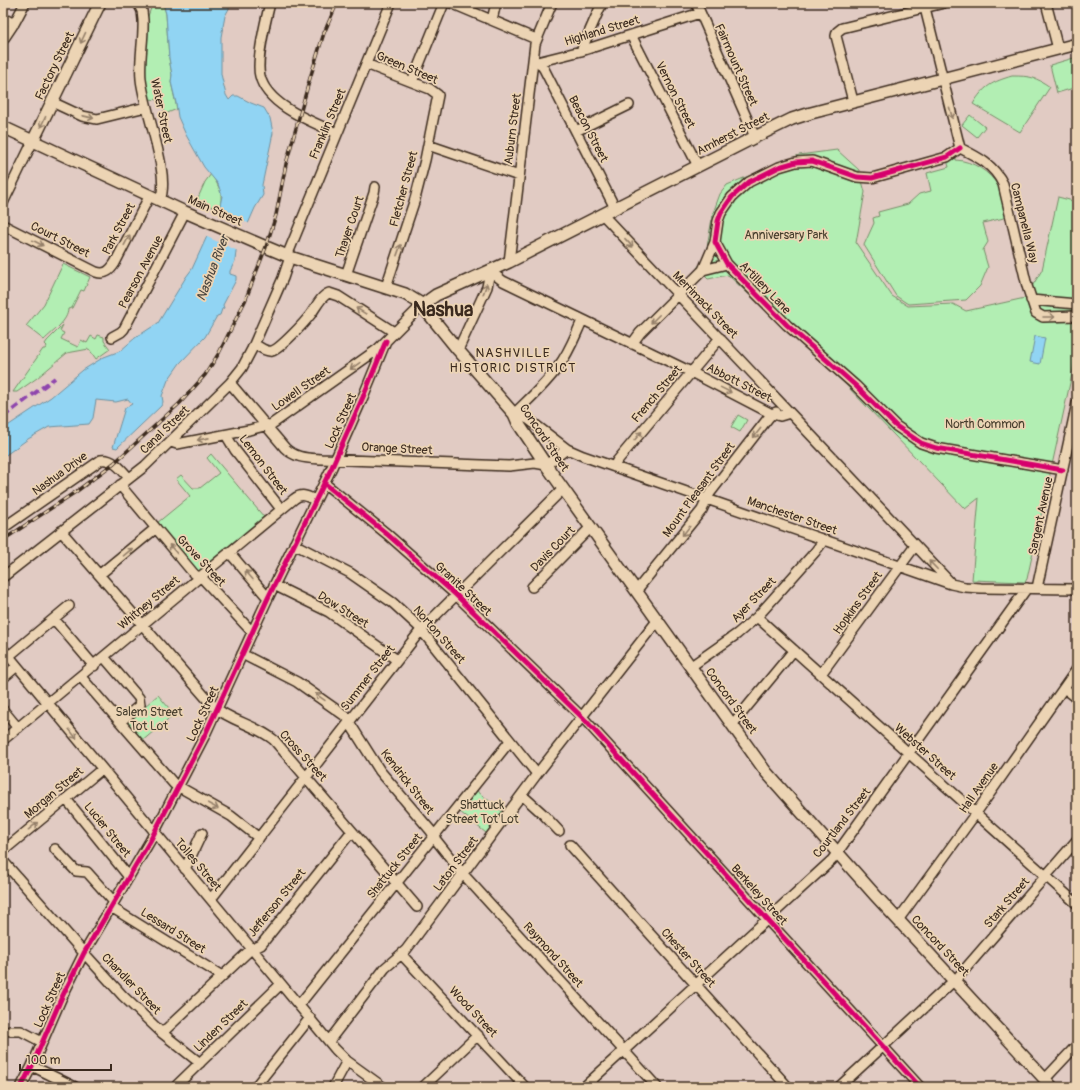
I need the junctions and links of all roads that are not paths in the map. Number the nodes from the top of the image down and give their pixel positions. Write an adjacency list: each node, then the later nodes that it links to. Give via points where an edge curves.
1 (25, 3): 18 (street)
2 (100, 3): 31 (main road, Factory Street, one-way to 31)
3 (138, 3): 33 (street, Water Street, via 143,15 141,77)
4 (270, 3): 36 (street, via 259,65 263,84 292,113)
5 (391, 3): 26 (street, Franklin Street)
6 (444, 3): 28 (street)
7 (451, 3): 17 (street)
8 (496, 3): 17 (street)
9 (552, 3): 20 (street, Auburn Street)
10 (602, 3): 24 (street)
11 (696, 3): 15 (street, Fairmount Street)
12 (944, 3): 14 (street)
13 (1046, 3): 23 (street)
14 (925, 8): 27 (street); 30 (street, via 838,30 836,36)
15 (700, 13): 19 (street, Highland Street); 37 (street, Fairmount Street)
16 (3, 18): 18 (street)
17 (492, 20): 20 (street)
18 (14, 24): 21 (street)
19 (631, 35): 24 (street, Highland Street); 41 (street, Vernon Street)
20 (536, 39): 25 (street, Auburn Street)
21 (3, 40)
22 (1077, 44): 23 (main road, Amherst Street)
23 (1058, 49): 27 (main road, Amherst Street)
24 (581, 51): 25 (street, Highland Street)
25 (536, 63): 35 (street, Beacon Street, via 544,69); 42 (street, Auburn Street)
26 (366, 64): 28 (street, Green Street); 36 (street, Franklin Street)
27 (942, 78): 30 (main road, Amherst Street); 40 (street, one-way to 40)
28 (412, 82): 29 (street, Green Street)
29 (438, 95): 39 (street, Fletcher Street)
30 (853, 101): 37 (main road, Amherst Street, via 792,119)
31 (52, 102): 33 (street, one-way to 33, via 82,116 97,119); 38 (main road, Factory Street, one-way to 38)
32 (629, 105): 35 (street)
33 (146, 107): 44 (street, Water Street, via 159,158 163,187)
34 (3, 127): 38 (main road, Main Street)
35 (576, 131): 46 (street, Beacon Street)
36 (337, 133): 51 (street, Franklin Street)
37 (755, 136): 41 (main road, Amherst Street)
38 (33, 141): 44 (main road, Main Street); 45 (street)
39 (428, 145): 42 (street); 58 (street, Fletcher Street, one-way to 39, via 412,211)
40 (960, 148): 50 (street, via 947,157 872,178 857,177 812,161 780,167 749,182 732,197 721,213); 60 (street, Campanella Way, via 983,160 1003,184)
41 (698, 166): 46 (main road, Amherst Street)
42 (519, 176): 52 (street, Auburn Street)
43 (374, 187): 57 (street, Thayer Court)
44 (155, 198): 47 (main road, Main Street); 56 (street, Park Street, one-way to 44, via 115,264)
45 (3, 203)
46 (615, 208): 48 (main road, Amherst Street)
47 (185, 212): 51 (main road, Main Street); 66 (street, Pearson Avenue, via 124,329)
48 (602, 214): 52 (main road, Amherst Street); 59 (street, Merrimack Street, one-way to 59)
49 (3, 225): 56 (street, Court Street, one-way to 56, via 96,272)
50 (715, 242): 53 (street, Artillery Lane); 54 (street)
51 (289, 256): 57 (main road, Main Street); 69 (street, Canal Street, via 283,278)
52 (509, 262): 55 (main road, Amherst Street)
53 (727, 264): 54 (street); 85 (street, Artillery Lane, via 787,325 856,386 896,426 914,439 936,448)
54 (702, 270): 59 (street)
55 (490, 271): 62 (main road, Amherst Street); 64 (street, Abbott Street, via 502,281); 71 (street, one-way to 55, via 486,287)
56 (106, 272)
57 (346, 275): 58 (main road, Main Street)
58 (386, 287): 62 (main road, Main Street, via 408,295)
59 (678, 295): 67 (street, Merrimack Street); 70 (street, one-way to 70)
60 (1031, 300): 61 (street); 63 (street, Campanella Way, one-way to 63, via 1039,316)
61 (1077, 304)
62 (422, 305): 65 (street, Lowell Street); 71 (main road, Concord Street)
63 (1077, 316)
64 (582, 321): 70 (street, Abbott Street); 76 (street, via 558,368)
65 (394, 332): 68 (street, Lowell Street); 69 (street, one-way to 69, via 331,293 325,295 306,320 274,350 267,350)
66 (112, 337)
67 (720, 338): 72 (street, French Street); 75 (street, Merrimack Street)
68 (386, 341): 78 (street, Lowell Street, one-way to 78, via 364,360); 82 (street, Lock Street)
69 (254, 344): 73 (street, Canal Street, via 244,365)
70 (632, 344): 72 (street, Abbott Street)
71 (458, 350): 76 (main road, Concord Street)
72 (691, 372): 77 (street, Abbott Street, one-way to 77); 84 (street, French Street, one-way to 72)
73 (230, 383): 78 (street, Orange Street); 80 (street, Canal Street)
74 (1077, 403): 85 (street, Sargent Avenue)
75 (787, 410): 77 (street, Mount Pleasant Street); 99 (street)
76 (514, 414): 81 (street, Manchester Street, via 528,419); 83 (main road, Concord Street)
77 (772, 414): 90 (street, Mount Pleasant Street, one-way to 90, via 710,493)
78 (267, 426): 79 (street, Lowell Street); 82 (street, Orange Street, via 294,455)
79 (226, 435): 80 (street, Lowell Street, one-way to 80, via 177,444); 92 (street, Lemon Street, via 234,450)
80 (171, 442): 86 (street, Canal Street)
81 (567, 449): 83 (street); 84 (street, Manchester Street)
82 (335, 459): 83 (street, Orange Street, via 509,466); 87 (street, Lock Street)
83 (546, 465): 89 (main road, Concord Street)
84 (614, 467): 90 (street, Manchester Street)
85 (1063, 470): 109 (street, Sargent Avenue)
86 (129, 478): 88 (street, Canal Street); 94 (street, Nashua Drive, via 114,463 106,459 101,460)
87 (324, 483): 91 (street, Lock Street); 112 (street, Granite Street)
88 (120, 485): 95 (street, Grove Street); 96 (street, Canal Street)
89 (563, 489): 93 (main road, Concord Street); 112 (street, Summer Street)
90 (708, 499): 97 (street, Manchester Street); 111 (street, Mount Pleasant Street, one-way to 111, via 702,510)
91 (315, 500): 92 (street, Whitney Street, via 300,495); 98 (street, Lock Street)
92 (281, 509): 100 (street, Whitney Street)
93 (591, 526): 107 (street, Davis Court); 111 (main road, Concord Street)
94 (3, 528)
95 (156, 528): 102 (street, one-way to 95); 104 (street, Grove Street, one-way to 95)
96 (61, 531): 102 (street, Cross Street); 103 (street, Canal Street)
97 (824, 540): 101 (street, Manchester Street); 115 (street, Ayer Street)
98 (294, 544): 106 (street, Lock Street); 119 (street, Norton Street, via 350,573 393,603)
99 (915, 546): 101 (street, Hopkins Street); 105 (street, one-way to 99)
100 (229, 552): 104 (street, Whitney Street); 113 (street, one-way to 100)
101 (900, 566): 105 (street, Manchester Street); 130 (street, Hopkins Street)
102 (99, 575): 118 (street, Cross Street)
103 (3, 577)
104 (199, 577): 118 (street, Whitney Street); 120 (street, Grove Street)
105 (951, 584): 108 (street, Manchester Street, via 981,588)
106 (274, 585): 113 (street, Lock Street); 125 (street, Dow Street, via 329,612)
107 (532, 587)
108 (1027, 588): 109 (street, Manchester Street); 145 (street, Courtland Street)
109 (1037, 588): 110 (street, Manchester Street)
110 (1077, 589)
111 (636, 591): 117 (main road, Concord Street)
112 (456, 595): 119 (street, Summer Street); 138 (street, Granite Street)
113 (268, 598): 120 (street, Lock Street)
114 (69, 606): 116 (street)
115 (757, 617): 121 (street, Webster Street); 128 (street, Ayer Street)
116 (54, 619): 122 (street); 127 (street)
117 (657, 621): 128 (main road, Concord Street); 138 (street, Laton Street)
118 (142, 625): 124 (street, Whitney Street); 137 (street, Cross Street)
119 (421, 630): 125 (street, Summer Street); 144 (street, Norton Street)
120 (252, 632): 123 (street, Lock Street)
121 (794, 650): 130 (street, Webster Street); 141 (street)
122 (6, 652): 126 (street, Tolles Street)
123 (242, 654): 137 (street, Lock Street); 139 (street, Kendrick Street, one-way to 123, via 297,682)
124 (104, 657): 127 (street, Whitney Street); 140 (street, via 139,698 140,705)
125 (397, 660): 139 (street, Summer Street)
126 (17, 666): 132 (street); 135 (street, Tolles Street)
127 (94, 666): 131 (street, Whitney Street)
128 (690, 667): 141 (main road, Concord Street)
129 (1077, 669): 133 (street, Hall Avenue)
130 (821, 674): 145 (street, Webster Street)
131 (81, 677): 135 (street, Whitney Street); 140 (street)
132 (3, 678)
133 (1064, 688): 134 (street); 152 (street, Hall Avenue)
134 (1077, 698)
135 (49, 703): 142 (street, Whitney Street); 146 (street, Tolles Street, one-way to 146)
136 (3, 710): 142 (street)
137 (217, 710): 148 (street, Cross Street, via 269,736); 149 (street, Lock Street)
138 (581, 717): 147 (street, Laton Street); 174 (street, Berkeley Street)
139 (350, 721): 148 (street, Summer Street); 157 (street, Kendrick Street, via 380,771)
140 (120, 722): 149 (street)
141 (732, 725): 163 (main road, Concord Street, via 775,783)
142 (18, 728): 143 (street, Whitney Street)
143 (3, 740)
144 (510, 741): 147 (street, Norton Street); 157 (street, Shattuck Street)
145 (909, 753): 152 (street, Webster Street); 163 (street, Courtland Street)
146 (102, 769): 151 (street, Morgan Street); 154 (street, Tolles Street)
147 (537, 774): 150 (street, Laton Street)
148 (307, 778): 153 (street, Cross Street); 158 (street, Summer Street)
149 (178, 788): 154 (street, Lock Street); 158 (street, one-way to 158, via 231,816)
150 (522, 795): 155 (street); 166 (street, Laton Street)
151 (66, 799): 162 (street, Morgan Street, one-way to 151); 168 (street, Lucier Street)
152 (976, 813): 167 (street, Webster Street); 175 (street, Hall Avenue)
153 (352, 831): 169 (street, Cross Street); 176 (street, Jefferson Street, via 261,944)
154 (155, 832): 165 (street, Tolles Street); 168 (street, Lock Street)
155 (559, 832)
156 (202, 834): 165 (street)
157 (434, 836): 166 (street, Raymond Street); 169 (street, Shattuck Street)
158 (259, 838): 170 (street, Summer Street)
159 (1077, 840): 167 (street, Stark Street)
160 (570, 845): 182 (street, Chester Street)
161 (55, 849): 171 (street, Lessard Street, via 76,871 87,872)
162 (3, 851)
163 (838, 853): 174 (street, Courtland Street); 175 (main road, Concord Street)
164 (3, 861): 177 (street, Chandler Street)
165 (185, 868): 170 (street, Tolles Street)
166 (463, 874): 178 (street, Laton Street); 192 (street, Raymond Street)
167 (1046, 876): 172 (street, Webster Street); 180 (street, Stark Street)
168 (129, 877): 171 (street, Lock Street)
169 (397, 883): 173 (street, Cross Street); 183 (street, Shattuck Street)
170 (211, 899): 176 (street, Tolles Street)
171 (113, 904): 177 (street, Lock Street); 179 (street, Lessard Street)
172 (1077, 904)
173 (417, 907)
174 (767, 919): 182 (street, Courtland Street); 191 (street, Berkeley Street)
175 (898, 920): 180 (main road, Concord Street)
176 (253, 949): 179 (street, Jefferson Street); 181 (street, Tolles Street)
177 (84, 953): 186 (street, Chandler Street); 189 (street, Lock Street)
178 (402, 955): 187 (street, Wood Street); 188 (street, Laton Street, via 385,968)
179 (222, 976): 186 (street, Jefferson Street)
180 (954, 981): 191 (street, Stark Street); 196 (main road, Concord Street)
181 (281, 984): 183 (street, Tolles Street); 194 (street, Linden Street)
182 (696, 985): 192 (street, Courtland Street); 207 (street, Chester Street)
183 (299, 1005): 184 (street, Tolles Street)
184 (310, 1018): 188 (street, Tolles Street); 200 (street)
185 (10, 1031): 189 (street, via 22,1031)
186 (162, 1033): 194 (street, Chandler Street)
187 (478, 1036): 203 (street); 204 (street, Wood Street)
188 (329, 1041): 193 (street, Tolles Street)
189 (42, 1042): 195 (street, Lock Street)
190 (1077, 1045): 196 (street)
191 (883, 1047): 208 (street, Stark Street); 209 (street, Berkeley Street)
192 (624, 1050): 205 (street, Courtland Street); 206 (street, Raymond Street)
193 (347, 1061): 201 (street); 202 (street, Tolles Street)
194 (200, 1063): 197 (street, Linden Street)
195 (32, 1066): 198 (street, Lock Street); 199 (street)
196 (1048, 1083)
197 (178, 1085)
198 (21, 1087)
199 (75, 1087)
200 (255, 1087)
201 (332, 1087)
202 (383, 1087)
203 (423, 1087)
204 (525, 1087)
205 (584, 1087)
206 (657, 1087)
207 (788, 1087)
208 (839, 1087)
209 (920, 1087)

